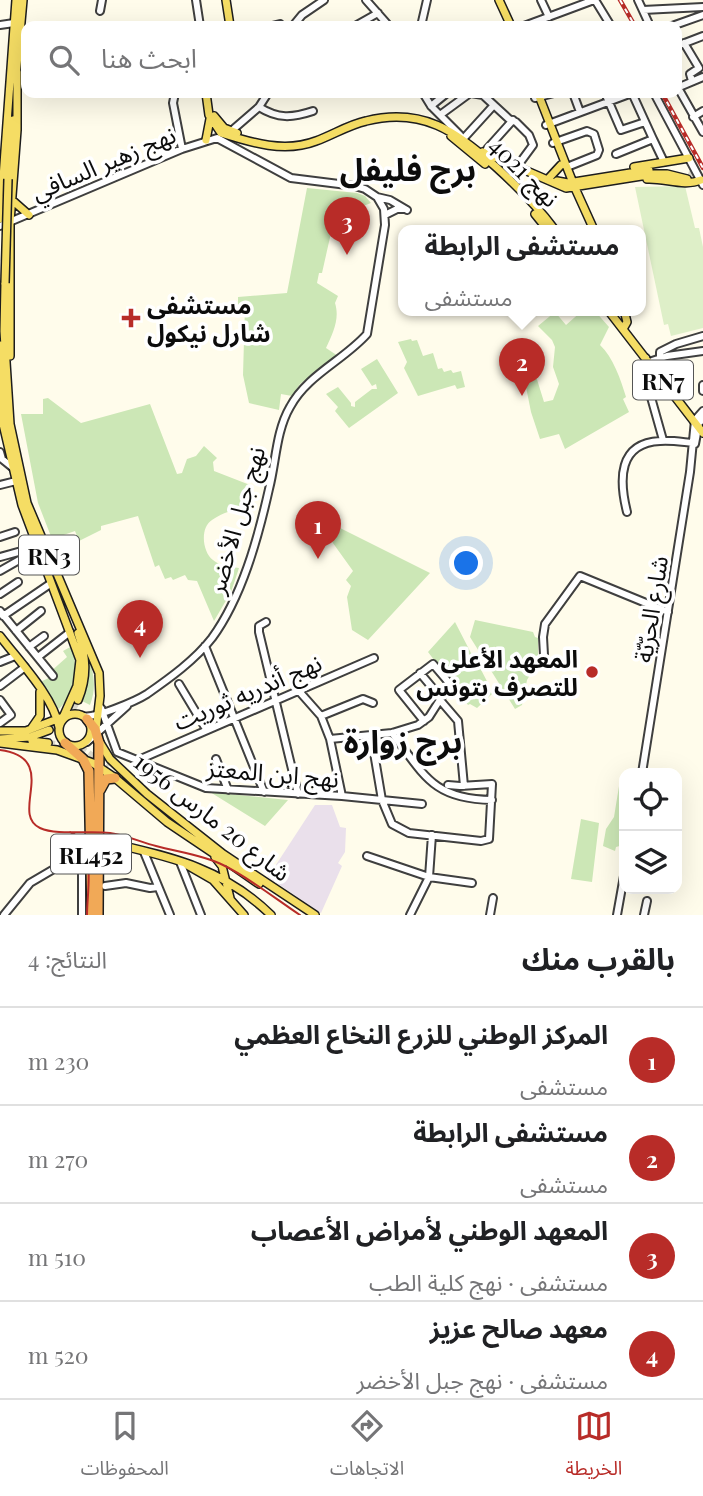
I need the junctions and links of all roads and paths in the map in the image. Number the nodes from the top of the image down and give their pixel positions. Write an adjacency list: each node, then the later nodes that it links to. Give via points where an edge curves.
1 (16, 0): 30 (main road, RN3)
2 (23, 0): 35 (main road, RN3)
3 (102, 0): 15 (street)
4 (195, 0): 19 (street)
5 (226, 0): 20 (main road)
6 (324, 0): 21 (street)
7 (366, 0): 16 (street)
8 (427, 0): 24 (street)
9 (499, 0): 25 (main road)
10 (541, 0): 18 (street)
11 (638, 0): 14 (street)
12 (590, 1): 18 (street); 27 (street)
13 (703, 7): 14 (street)
14 (643, 10): 28 (street)
15 (100, 11)
16 (378, 13): 22 (street); 23 (street)
17 (703, 15): 29 (street)
18 (549, 17): 26 (street)
19 (199, 21)
20 (229, 21)
21 (297, 21)
22 (364, 21)
23 (385, 21)
24 (422, 21)
25 (509, 21)
26 (540, 21)
27 (607, 21)
28 (648, 21)
29 (682, 22)
30 (14, 23): 31 (street); 35 (main road, RN3)
31 (0, 24)
32 (703, 36): 33 (street)
33 (682, 44)
34 (682, 47): 36 (street, via 699,68 690,74)
35 (13, 73): 75 (main road); 82 (main road, RN3); 86 (main road, via 17,130)
36 (698, 79): 37 (street)
37 (703, 88)
38 (682, 97): 60 (street)
39 (174, 98): 71 (street)
40 (207, 98): 54 (main road)
41 (265, 98): 55 (street)
42 (426, 98): 53 (street)
43 (440, 98): 53 (street)
44 (463, 98): 59 (street)
45 (486, 98): 52 (street)
46 (537, 98): 64 (main road)
47 (575, 98): 58 (street)
48 (616, 98): 51 (street)
49 (634, 98): 63 (street)
50 (657, 98): 76 (street)
51 (609, 100): 58 (street); 63 (street, via 620,130)
52 (494, 105): 62 (street); 67 (street)
53 (430, 106): 59 (street)
54 (208, 107): 61 (main road); 66 (main road)
55 (259, 107): 56 (street, via 285,117); 66 (street)
56 (313, 111)
57 (703, 111): 60 (street)
58 (580, 112): 64 (street)
59 (440, 115): 67 (street)
60 (692, 117): 65 (street)
61 (210, 118): 66 (main road); 69 (main road)
62 (513, 120): 73 (street); 78 (street, via 534,142)
63 (645, 122): 68 (street)
64 (548, 124): 70 (main road)
65 (703, 132)
66 (226, 135): 67 (main road, نهج 4021, via 271,146 309,144 351,125 405,117); 69 (street, نهج زهير السافي); 85 (street, via 291,178 355,186)
67 (457, 135): 72 (main road); 73 (main road); 91 (main road, نهج 4021)
68 (653, 139): 74 (street); 77 (street)
69 (206, 141): 71 (street, نهج زهير السافي)
70 (555, 142): 79 (main road); 79 (street, via 587,131 593,134 597,155)
71 (182, 149): 87 (street, نهج زهير السافي)
72 (477, 149): 84 (main road, via 547,181); 92 (main road, نهج 4021)
73 (487, 149): 78 (main road)
74 (615, 154)
75 (0, 157)
76 (689, 158): 77 (main road); 83 (street)
77 (664, 162): 84 (main road, via 608,172)
78 (519, 164): 81 (main road)
79 (564, 166): 81 (main road); 84 (main road)
80 (688, 176): 84 (main road, via 655,169)
81 (549, 178): 84 (main road)
82 (5, 179): 89 (main road, RN3); 107 (main road, RN3, bridge)
83 (702, 183): 84 (main road, via 655,179 592,187)
84 (578, 184): 93 (main road)
85 (377, 197): 88 (street); 88 (street, via 407,210)
86 (12, 200): 87 (main road); 90 (main road)
87 (29, 215): 90 (street, نهج زهير السافي)
88 (385, 215): 134 (street, نهج جبل الأخضر, via 367,334 302,389 291,404 281,427 269,492 243,578)
89 (0, 219)
90 (10, 222): 94 (street, نهج زهير السافي); 95 (main road)
91 (544, 225)
92 (551, 225)
93 (590, 225)
94 (0, 228): 95 (main road)
95 (10, 238): 107 (main road)
96 (614, 316): 99 (main road, RN7)
97 (618, 316): 99 (main road, RN7)
98 (626, 316): 99 (main road)
99 (624, 327): 103 (main road, RN7)
100 (703, 336): 103 (street, via 669,347)
101 (0, 345): 107 (main road, RN3)
102 (703, 351): 103 (street)
103 (653, 359): 109 (main road, RN7); 110 (street, via 645,376)
104 (703, 385): 106 (street)
105 (0, 387): 107 (main road)
106 (703, 391)
107 (5, 406): 112 (main road, RN3, via 3,424); 115 (main road, RN3)
108 (703, 411): 109 (street)
109 (698, 431): 110 (street); 127 (street, شارع الحرّيّة)
110 (663, 440): 116 (street, via 645,444 625,459)
111 (0, 452): 112 (street)
112 (12, 467): 113 (main road, RN3)
113 (16, 481): 114 (street); 115 (main road, RN3)
114 (0, 485)
115 (25, 504): 119 (main road, RN3); 148 (main road, via 84,652 85,679); 154 (main road, RN3, via 98,668)
116 (627, 512)
117 (15, 532): 118 (street)
118 (0, 537)
119 (36, 547): 121 (street); 124 (main road, RN3)
120 (28, 555): 122 (street)
121 (0, 557)
122 (0, 571)
123 (18, 582): 125 (street)
124 (50, 584): 128 (street); 131 (main road, RN3)
125 (0, 594)
126 (41, 611): 130 (street)
127 (668, 612): 136 (street, via 580,576 545,624); 176 (street, شارع الحرّيّة)
128 (2, 613): 130 (street)
129 (266, 622): 151 (street, via 259,632)
130 (16, 631): 135 (street)
131 (70, 632): 138 (street); 157 (main road, RN3, via 80,669 78,686)
132 (0, 636): 137 (main road)
133 (44, 636): 135 (street)
134 (205, 646): 153 (street, نهج جبل الأخضر, via 161,684); 156 (street)
135 (30, 647): 138 (street)
136 (544, 655)
137 (15, 656): 140 (street); 141 (main road)
138 (38, 657): 143 (street)
139 (374, 658): 147 (street, نهج أندريه ثوريت)
140 (0, 662)
141 (24, 667): 145 (street); 146 (main road)
142 (420, 673): 149 (street); 149 (street, via 436,666 450,684); 158 (street, via 398,690)
143 (53, 676)
144 (179, 684): 162 (street)
145 (0, 686)
146 (39, 688): 157 (main road); 164 (main road, via 40,716)
147 (298, 690): 151 (street, نهج أندريه ثوريت); 155 (street)
148 (77, 699)
149 (440, 699): 158 (street); 179 (street, via 458,721)
150 (0, 700): 159 (street, via 11,715)
151 (276, 700): 156 (street, نهج أندريه ثوريت); 183 (street)
152 (373, 703): 155 (street, via 363,699)
153 (128, 704): 154 (street, نهج جبل الأخضر); 160 (street, نهج جبل الأخضر)
154 (100, 713): 160 (street, نهج ابن المعتز); 163 (main road, RN3); 163 (street, نهج جبل الأخضر, via 90,717)
155 (321, 716): 168 (street)
156 (235, 717): 162 (street, نهج أندريه ثوريت); 181 (street)
157 (62, 720): 163 (main road, via 75,714); 164 (main road); 170 (main road, via 60,736)
158 (424, 721): 165 (street)
159 (0, 723)
160 (107, 723): 163 (street, نهج جبل الأخضر); 174 (street, نهج ابن المعتز, via 114,750)
161 (48, 729): 167 (main road)
162 (206, 729): 174 (street, نهج أندريه ثوريت)
163 (91, 730): 170 (main road); 175 (highway, RL452); 217 (main road, شارع 20 مارس 1956, via 110,760 147,794 223,854)
164 (28, 731): 167 (main road)
165 (392, 733): 166 (street); 185 (street, via 432,784)
166 (371, 735): 168 (street); 186 (street)
167 (0, 737): 169 (main road); 171 (main road)
168 (330, 739): 184 (street)
169 (48, 743)
170 (71, 746): 171 (main road); 172 (highway)
171 (57, 750): 172 (main road, شارع 20 مارس 1956)
172 (81, 757): 175 (main road, شارع 20 مارس 1956); 193 (highway, RL452, via 89,774)
173 (216, 759): 180 (street)
174 (136, 761): 180 (street, نهج ابن المعتز, via 200,787)
175 (103, 766): 177 (main road, شارع 20 مارس 1956); 182 (highway, RL452); 196 (main road, شارع 20 مارس 1956)
176 (643, 768)
177 (116, 778): 182 (highway, via 105,780); 191 (main road, شارع 20 مارس 1956)
178 (448, 785): 179 (street)
179 (462, 786): 185 (street); 187 (street, via 490,783)
180 (228, 790): 181 (street, نهج ابن المعتز)
181 (264, 792): 183 (street, نهج ابن المعتز)
182 (98, 794): 190 (highway, RL452)
183 (298, 794): 184 (street, نهج ابن المعتز)
184 (342, 796): 186 (street, نهج ابن المعتز)
185 (461, 798): 187 (street)
186 (382, 800): 188 (street, نهج ابن المعتز); 189 (street, via 397,828)
187 (492, 800): 189 (street, via 487,841)
188 (422, 804)
189 (432, 835): 199 (street)
190 (98, 843): 192 (main road); 193 (main road); 211 (highway, RL452)
191 (204, 848): 194 (main road); 196 (main road, شارع 20 مارس 1956)
192 (144, 852): 197 (main road); 203 (street)
193 (91, 854): 210 (highway, RL452)
194 (213, 856): 198 (main road, via 214,866); 200 (main road, via 221,864)
195 (367, 856): 199 (street)
196 (222, 859): 216 (main road, شارع 20 مارس 1956)
197 (182, 862): 198 (main road); 206 (main road, via 213,880); 213 (street)
198 (205, 869): 200 (main road)
199 (429, 877): 201 (street); 218 (street)
200 (224, 878): 206 (main road); 215 (main road)
201 (471, 883)
202 (105, 886): 203 (street)
203 (158, 887): 212 (street)
204 (621, 894): 220 (street)
205 (493, 898): 219 (street)
206 (232, 901): 214 (main road)
207 (648, 901): 221 (street)
208 (4, 915): 209 (street, via 30,883 76,856 82,861)
209 (82, 915)
210 (92, 915)
211 (99, 915)
212 (170, 915)
213 (201, 915)
214 (244, 915)
215 (268, 915)
216 (306, 915)
217 (315, 915)
218 (410, 915)
219 (489, 915)
220 (617, 915)
221 (644, 915)

